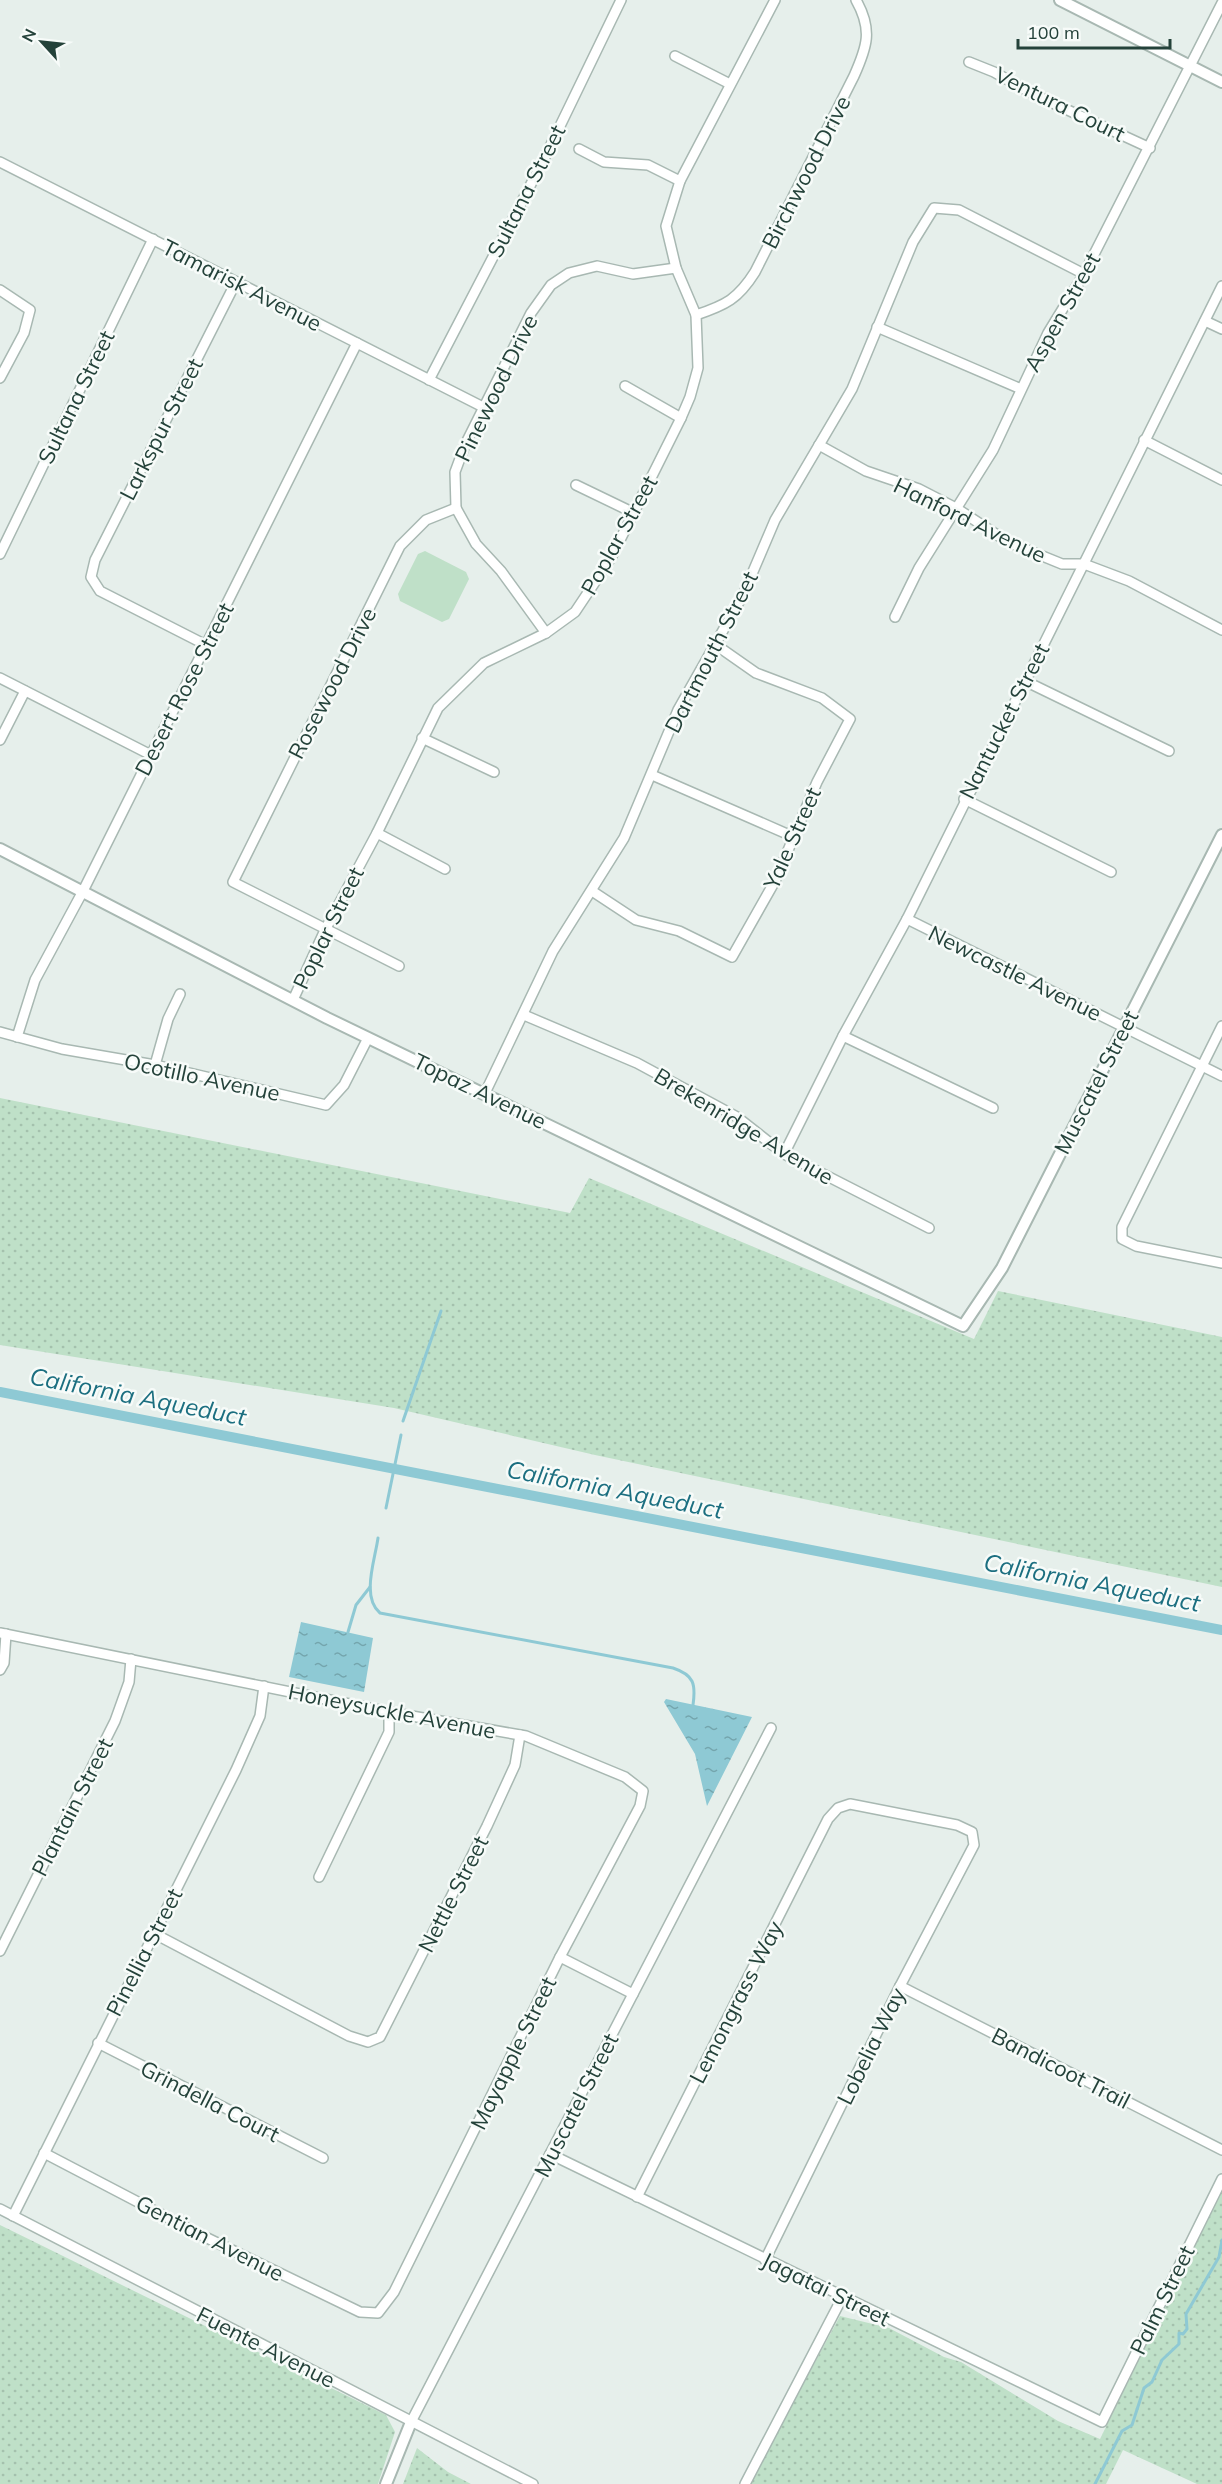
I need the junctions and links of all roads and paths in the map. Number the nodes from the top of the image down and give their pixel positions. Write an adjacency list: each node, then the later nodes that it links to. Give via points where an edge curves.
1 (621, 0): 27 (street, Sultana Street)
2 (775, 0): 10 (street, Poplar Street)
3 (856, 0): 21 (street, Birchwood Drive, via 865,17 867,47 760,262 741,294)
4 (1060, 0): 8 (street)
5 (1222, 3): 8 (street, Aspen Street)
6 (675, 56): 10 (street)
7 (969, 62): 12 (street, Ventura Court)
8 (1190, 66): 9 (street); 12 (street, Aspen Street)
9 (1222, 82)
10 (730, 84): 14 (street, Poplar Street)
11 (579, 148): 14 (street, via 604,162 648,165)
12 (1149, 148): 17 (street, Aspen Street)
13 (0, 162): 15 (street, Tamarisk Avenue)
14 (681, 181): 16 (street, Poplar Street, via 666,226)
15 (153, 239): 18 (street, Tamarisk Avenue); 39 (street, Sultana Street)
16 (676, 268): 21 (street, Poplar Street); 30 (street, Pinewood Drive, via 633,274 597,266 569,273 551,285 531,313)
17 (1084, 274): 23 (street, Dartmouth Street, via 959,210 934,208 913,242); 29 (street, Aspen Street)
18 (236, 282): 25 (street, Tamarisk Avenue); 44 (street, Larkspur Street, via 95,560 91,577 100,591)
19 (1222, 286): 22 (street, Nantucket Street)
20 (0, 290): 26 (street, via 30,310 24,333)
21 (696, 315): 31 (street, Poplar Street, via 698,368)
22 (1205, 321): 24 (street); 32 (street, Nantucket Street)
23 (877, 327): 29 (street); 33 (street, Dartmouth Street, via 852,389)
24 (1222, 329)
25 (357, 343): 27 (street, Tamarisk Avenue); 44 (street, Desert Rose Street)
26 (0, 378)
27 (429, 380): 30 (street, Tamarisk Avenue)
28 (625, 386): 31 (street)
29 (1021, 388): 37 (street, Aspen Street, via 993,450)
30 (485, 408): 36 (street, Pinewood Drive, via 455,472)
31 (681, 418): 38 (street, Poplar Street)
32 (1144, 440): 34 (street); 40 (street, Nantucket Street)
33 (819, 445): 37 (street, Hanford Avenue, via 866,471 919,489); 45 (street, Dartmouth Street, via 775,520 743,595)
34 (1222, 480)
35 (576, 485): 38 (street)
36 (456, 508): 43 (street, Pinewood Drive, via 476,544); 65 (street, Rosewood Drive, via 426,520 400,546 233,882)
37 (956, 508): 40 (street, Hanford Avenue, via 1008,542 1062,564); 41 (street, Aspen Street)
38 (634, 513): 43 (street, Poplar Street, via 611,558 575,612)
39 (0, 554)
40 (1084, 564): 42 (street, Hanford Avenue, via 1129,581); 47 (street, Nantucket Street)
41 (895, 617)
42 (1222, 630)
43 (546, 633): 49 (street, Poplar Street, via 484,663 438,708)
44 (206, 645): 52 (street, Desert Rose Street)
45 (716, 645): 54 (street, Dartmouth Street, via 678,710); 58 (street, Yale Street, via 756,673 822,698 850,719 817,782)
46 (0, 678): 48 (street)
47 (1025, 681): 51 (street); 55 (street, Nantucket Street)
48 (25, 691): 50 (street); 52 (street)
49 (422, 738): 53 (street); 56 (street, Poplar Street)
50 (0, 740)
51 (1169, 750)
52 (151, 755): 62 (street, Desert Rose Street)
53 (494, 772)
54 (652, 775): 58 (street); 63 (street, Dartmouth Street, via 624,838)
55 (964, 799): 61 (street); 64 (street, Nantucket Street)
56 (377, 833): 60 (street); 65 (street, Poplar Street)
57 (1222, 835): 71 (street, Muscatel Street)
58 (795, 837): 63 (street, Yale Street, via 732,957 679,932 636,920)
59 (0, 849): 62 (street, Topaz Avenue)
60 (445, 869)
61 (1111, 872)
62 (83, 891): 68 (street, Topaz Avenue); 74 (street, Desert Rose Street, via 35,980)
63 (592, 891): 69 (street, Dartmouth Street, via 553,951)
64 (906, 919): 71 (street, Newcastle Avenue); 73 (street, Nantucket Street)
65 (325, 930): 66 (street); 68 (street, Poplar Street)
66 (399, 966)
67 (180, 993): 76 (street, via 168,1018)
68 (293, 1000): 75 (street, Topaz Avenue)
69 (524, 1015): 79 (street, Dartmouth Street); 81 (street, Brekenridge Avenue, via 647,1068 737,1117)
70 (1222, 1026): 77 (street)
71 (1123, 1027): 77 (street, Newcastle Avenue); 84 (street, Muscatel Street, via 1002,1268)
72 (0, 1032): 74 (street, Ocotillo Avenue)
73 (843, 1036): 80 (street); 81 (street, Nantucket Street)
74 (17, 1037): 76 (street, Ocotillo Avenue)
75 (368, 1038): 76 (street, Ocotillo Avenue, via 344,1085 326,1105); 79 (street, Topaz Avenue)
76 (155, 1065)
77 (1201, 1066): 78 (street, Newcastle Avenue); 83 (street, via 1134,1198 1122,1227 1122,1239 1136,1246)
78 (1222, 1077)
79 (485, 1093): 84 (street, Topaz Avenue)
80 (993, 1108)
81 (784, 1154): 82 (street, Brekenridge Avenue)
82 (929, 1228)
83 (1222, 1263)
84 (963, 1326)
85 (3, 1633): 86 (street, Honeysuckle Avenue); 87 (street, via 4,1663)
86 (131, 1659): 88 (street, Honeysuckle Avenue); 96 (street, Plantain Street, via 129,1682 115,1721)
87 (0, 1670)
88 (264, 1686): 89 (street, Honeysuckle Avenue); 95 (street, Pinellia Street, via 260,1716 236,1770)
89 (389, 1712): 91 (street, Honeysuckle Avenue); 94 (street, via 389,1732)
90 (771, 1728): 99 (street, Muscatel Street)
91 (520, 1735): 92 (street, Honeysuckle Avenue, via 625,1777); 95 (street, Nettle Street, via 515,1765 487,1826 380,2037 368,2042 349,2037)
92 (643, 1791): 97 (street, Mayapple Street, via 640,1806)
93 (838, 1808): 98 (street, Lobelia Way, via 850,1804 957,1825 972,1833 974,1845); 106 (street, Lemongrass Way, via 828,1819)
94 (319, 1877)
95 (153, 1933): 100 (street, Pinellia Street)
96 (0, 1951)
97 (560, 1957): 99 (street); 111 (street, Mayapple Street, via 394,2292)
98 (900, 1986): 101 (street, Bandicoot Trail); 109 (street, Lobelia Way)
99 (633, 1994): 103 (street, Muscatel Street)
100 (98, 2043): 102 (street, Pinellia Street); 104 (street, Grindella Court)
101 (1222, 2150)
102 (44, 2154): 108 (street, Pinellia Street); 111 (street, Gentian Avenue, via 360,2312)
103 (550, 2154): 106 (street, Jagatai Street); 112 (street, Muscatel Street)
104 (323, 2158)
105 (1222, 2179): 113 (street, Palm Street)
106 (637, 2197): 109 (street, Jagatai Street)
107 (0, 2209): 108 (street, Fuente Avenue)
108 (13, 2216): 112 (street, Fuente Avenue)
109 (765, 2260): 110 (street, Jagatai Street)
110 (842, 2298): 113 (street, Jagatai Street); 116 (street)
111 (378, 2313)
112 (411, 2422): 114 (street, Muscatel Street); 115 (street, Fuente Avenue)
113 (1102, 2422)
114 (386, 2484)
115 (533, 2484)
116 (744, 2484)

